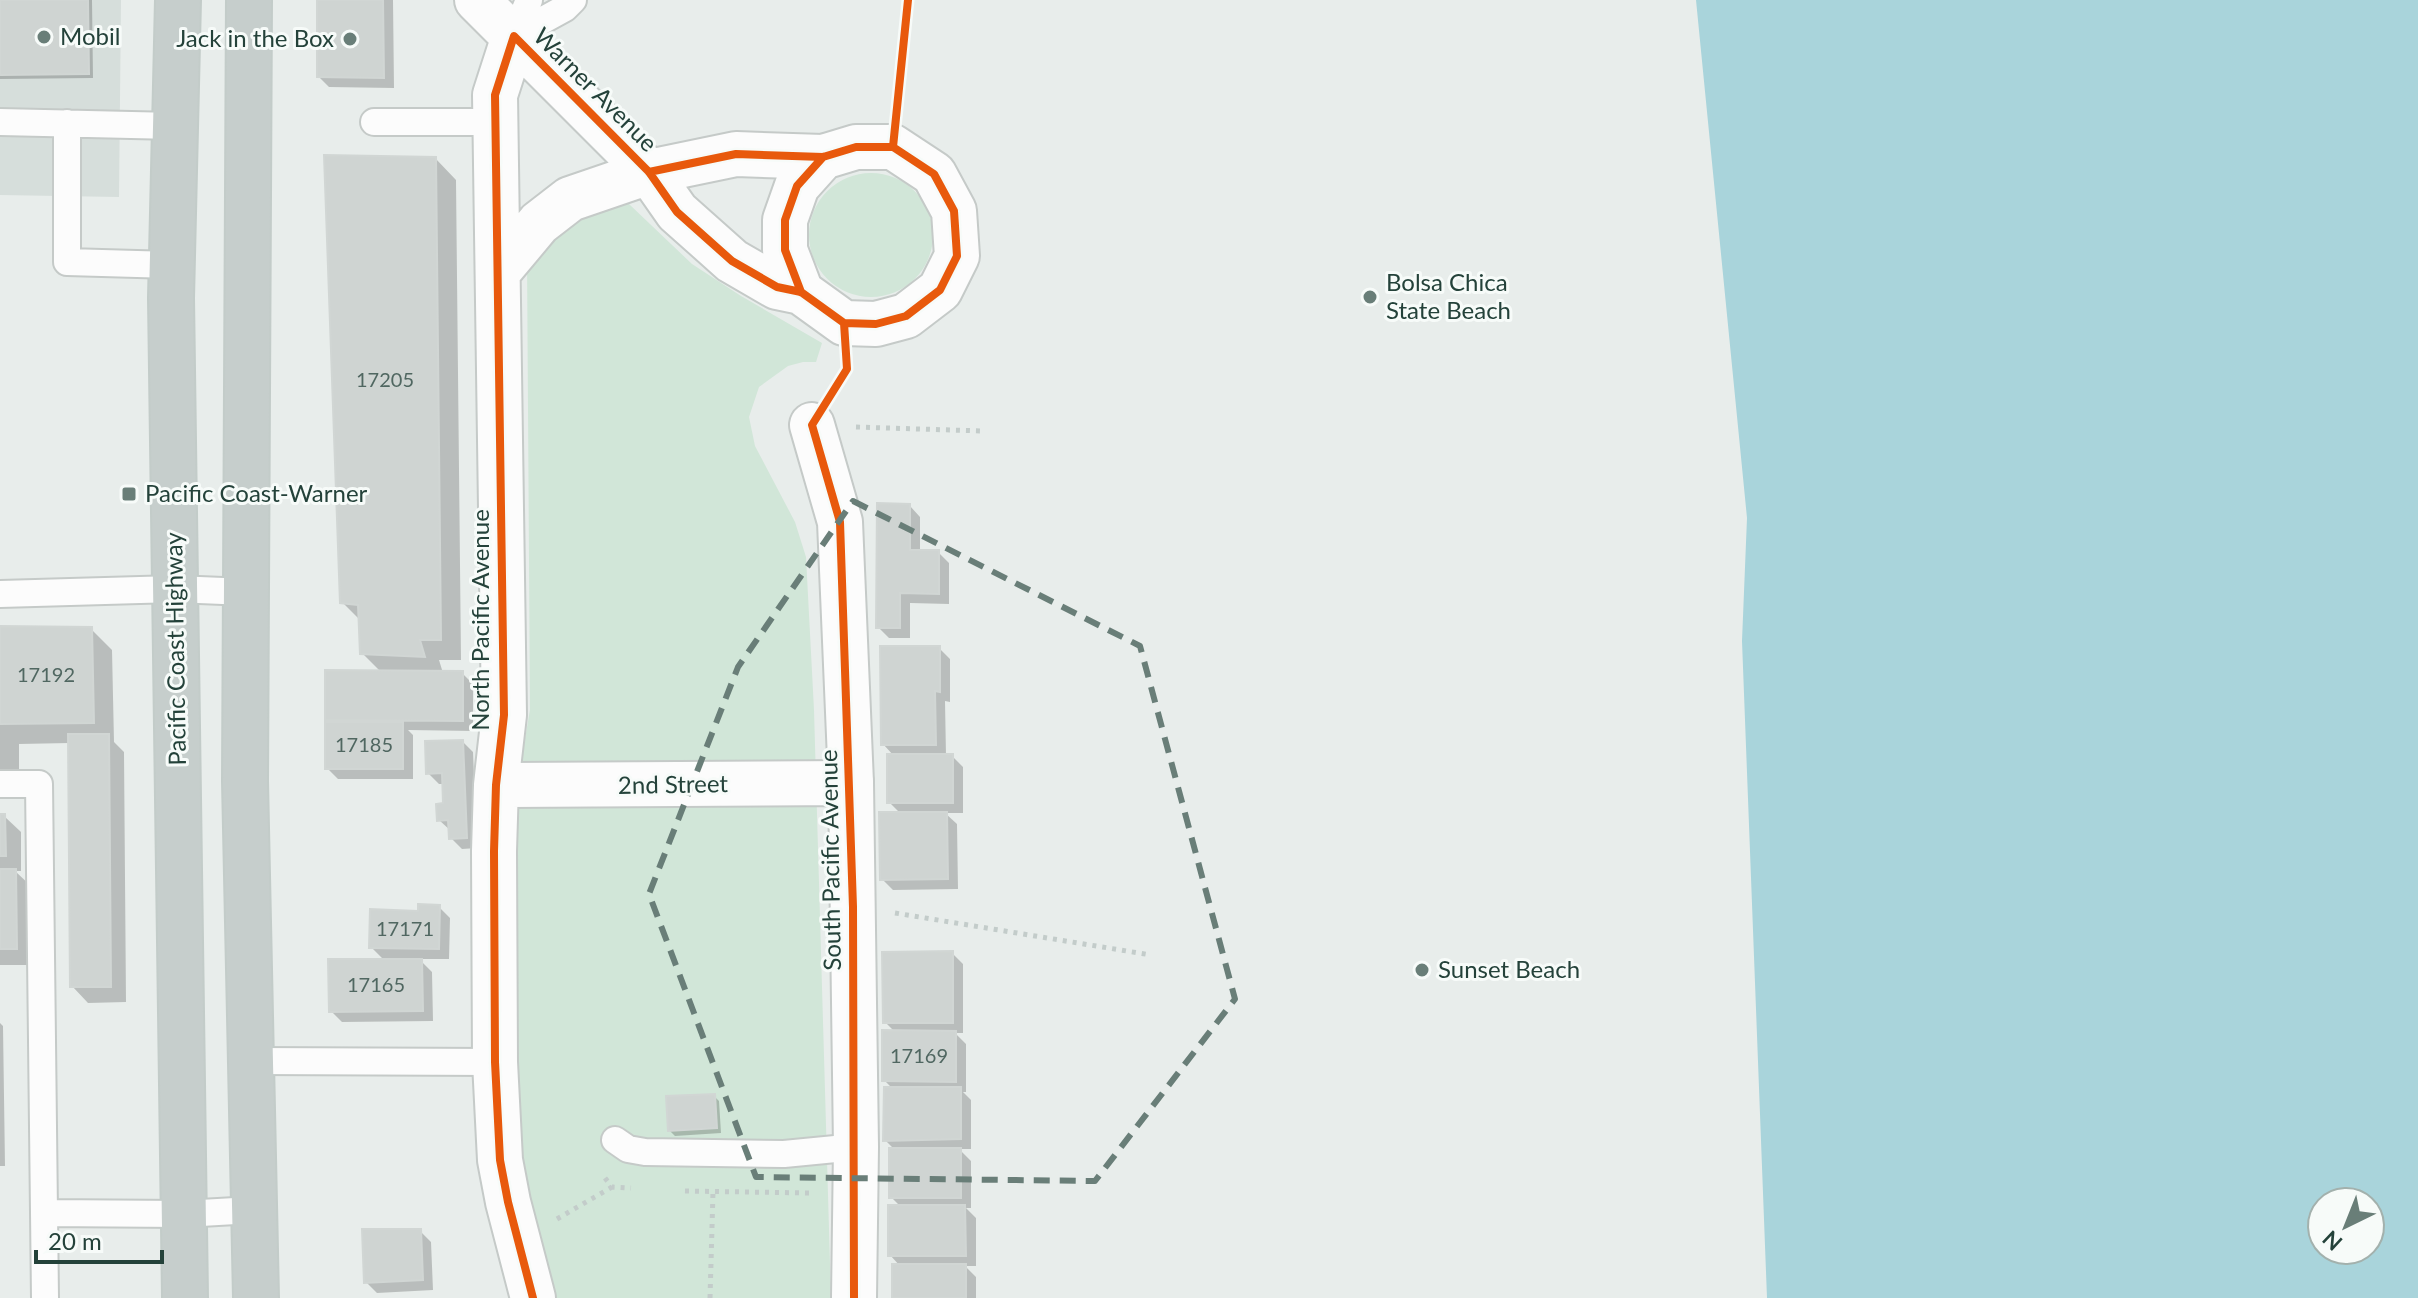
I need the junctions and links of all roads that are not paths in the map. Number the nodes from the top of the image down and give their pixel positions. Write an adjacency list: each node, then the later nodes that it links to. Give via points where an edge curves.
1 (178, 0): 10 (highway, Pacific Coast Highway)
2 (249, 0): 18 (highway)
3 (477, 0): 5 (street, Warner Avenue)
4 (573, 0): 5 (lane, via 565,8)
5 (521, 18): 8 (street, North Pacific Avenue, via 495,95); 12 (street, Warner Avenue)
6 (0, 122): 9 (lane)
7 (374, 122): 8 (lane)
8 (496, 122): 14 (street, North Pacific Avenue)
9 (67, 123): 10 (lane); 13 (lane, via 67,262)
10 (175, 126): 13 (highway, Pacific Coast Highway)
11 (823, 157): 12 (street, Warner Avenue, via 736,154); 15 (street, via 797,186 785,220 785,250); 15 (street, Warner Avenue, via 856,147 893,147 934,174 954,211 957,256 940,290 906,316 876,324 844,323)
12 (649, 172): 14 (street, via 570,199 539,223); 15 (street, Warner Avenue, via 677,212 732,261 777,287)
13 (172, 265): 17 (highway, Pacific Coast Highway)
14 (498, 272): 22 (street, North Pacific Avenue, via 504,715)
15 (801, 292)
16 (812, 425): 20 (street, South Pacific Avenue, via 840,522)
17 (175, 589): 18 (lane); 19 (lane); 29 (highway, Pacific Coast Highway)
18 (247, 592): 23 (highway)
19 (0, 594)
20 (851, 783): 22 (street, 2nd Street); 26 (street, South Pacific Avenue)
21 (0, 784): 28 (lane, via 39,784)
22 (496, 785): 24 (street, North Pacific Avenue)
23 (249, 1061): 24 (lane); 27 (highway)
24 (495, 1062): 33 (street, North Pacific Avenue, via 500,1160)
25 (615, 1140): 26 (lane, via 645,1152 784,1154)
26 (856, 1147): 34 (street, South Pacific Avenue)
27 (253, 1210): 29 (lane); 32 (highway)
28 (44, 1213): 29 (lane); 30 (lane)
29 (183, 1214): 31 (highway, Pacific Coast Highway)
30 (45, 1298)
31 (185, 1298)
32 (256, 1298)
33 (533, 1298)
34 (854, 1298)

